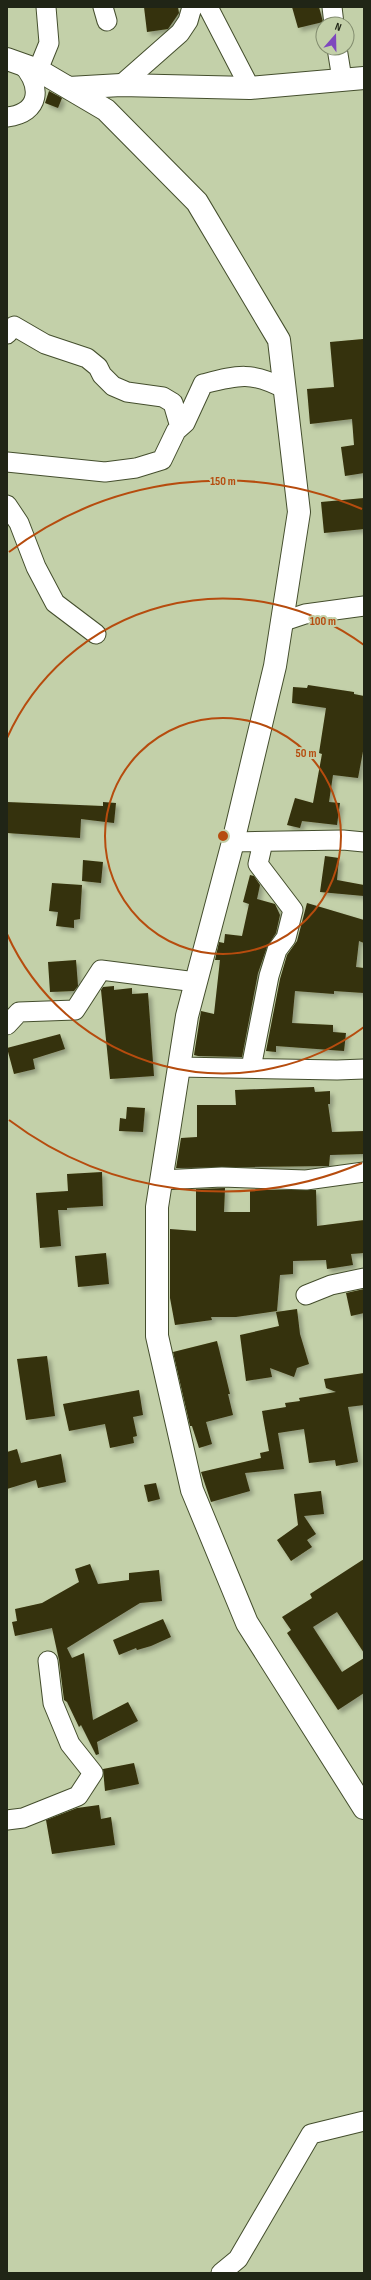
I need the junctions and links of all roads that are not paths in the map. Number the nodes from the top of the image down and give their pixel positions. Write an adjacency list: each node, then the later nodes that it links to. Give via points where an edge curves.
1 (46, 7): 5 (street, via 49,43)
2 (192, 7): 8 (street, via 188,21 180,33)
3 (208, 7): 10 (street)
4 (338, 56): 7 (street)
5 (23, 64): 9 (street); 11 (street, via 31,74 36,88 34,102 20,115)
6 (364, 78): 7 (street)
7 (342, 79): 10 (street)
8 (121, 85): 9 (street); 10 (street)
9 (69, 88): 13 (street, via 106,110 197,202 279,340)
10 (250, 88)
11 (7, 117)
12 (7, 334): 14 (street, via 14,326 45,344 87,358 113,386 127,392 163,397 173,403)
13 (285, 389): 14 (street, via 268,380 238,375 203,384 185,423); 18 (street, via 299,512)
14 (180, 427): 15 (street, via 162,460 136,468 105,472)
15 (7, 462)
16 (7, 505): 19 (street, via 19,523 36,567 55,603)
17 (364, 606): 18 (street, via 305,614)
18 (281, 622): 20 (street, via 275,666)
19 (96, 634)
20 (233, 842): 21 (street); 23 (street)
21 (263, 842): 22 (street); 26 (street, via 258,864 294,910 286,938 277,950 269,976)
22 (364, 842)
23 (196, 982): 24 (street, via 101,970 75,1010 19,1012); 25 (street, via 187,1016)
24 (7, 1025)
25 (179, 1067): 26 (street); 29 (street)
26 (251, 1068): 27 (street)
27 (364, 1068)
28 (364, 1172): 29 (street, via 306,1180 222,1177)
29 (161, 1180): 33 (street, via 157,1207 157,1336 192,1490 247,1622)
30 (364, 1278): 31 (street, via 331,1285)
31 (306, 1295)
32 (48, 1661): 34 (street, via 53,1703 70,1744 93,1773 78,1796 23,1818)
33 (364, 1808)
34 (7, 1820)
35 (364, 2121): 36 (street, via 311,2134 238,2259)
36 (221, 2273)

